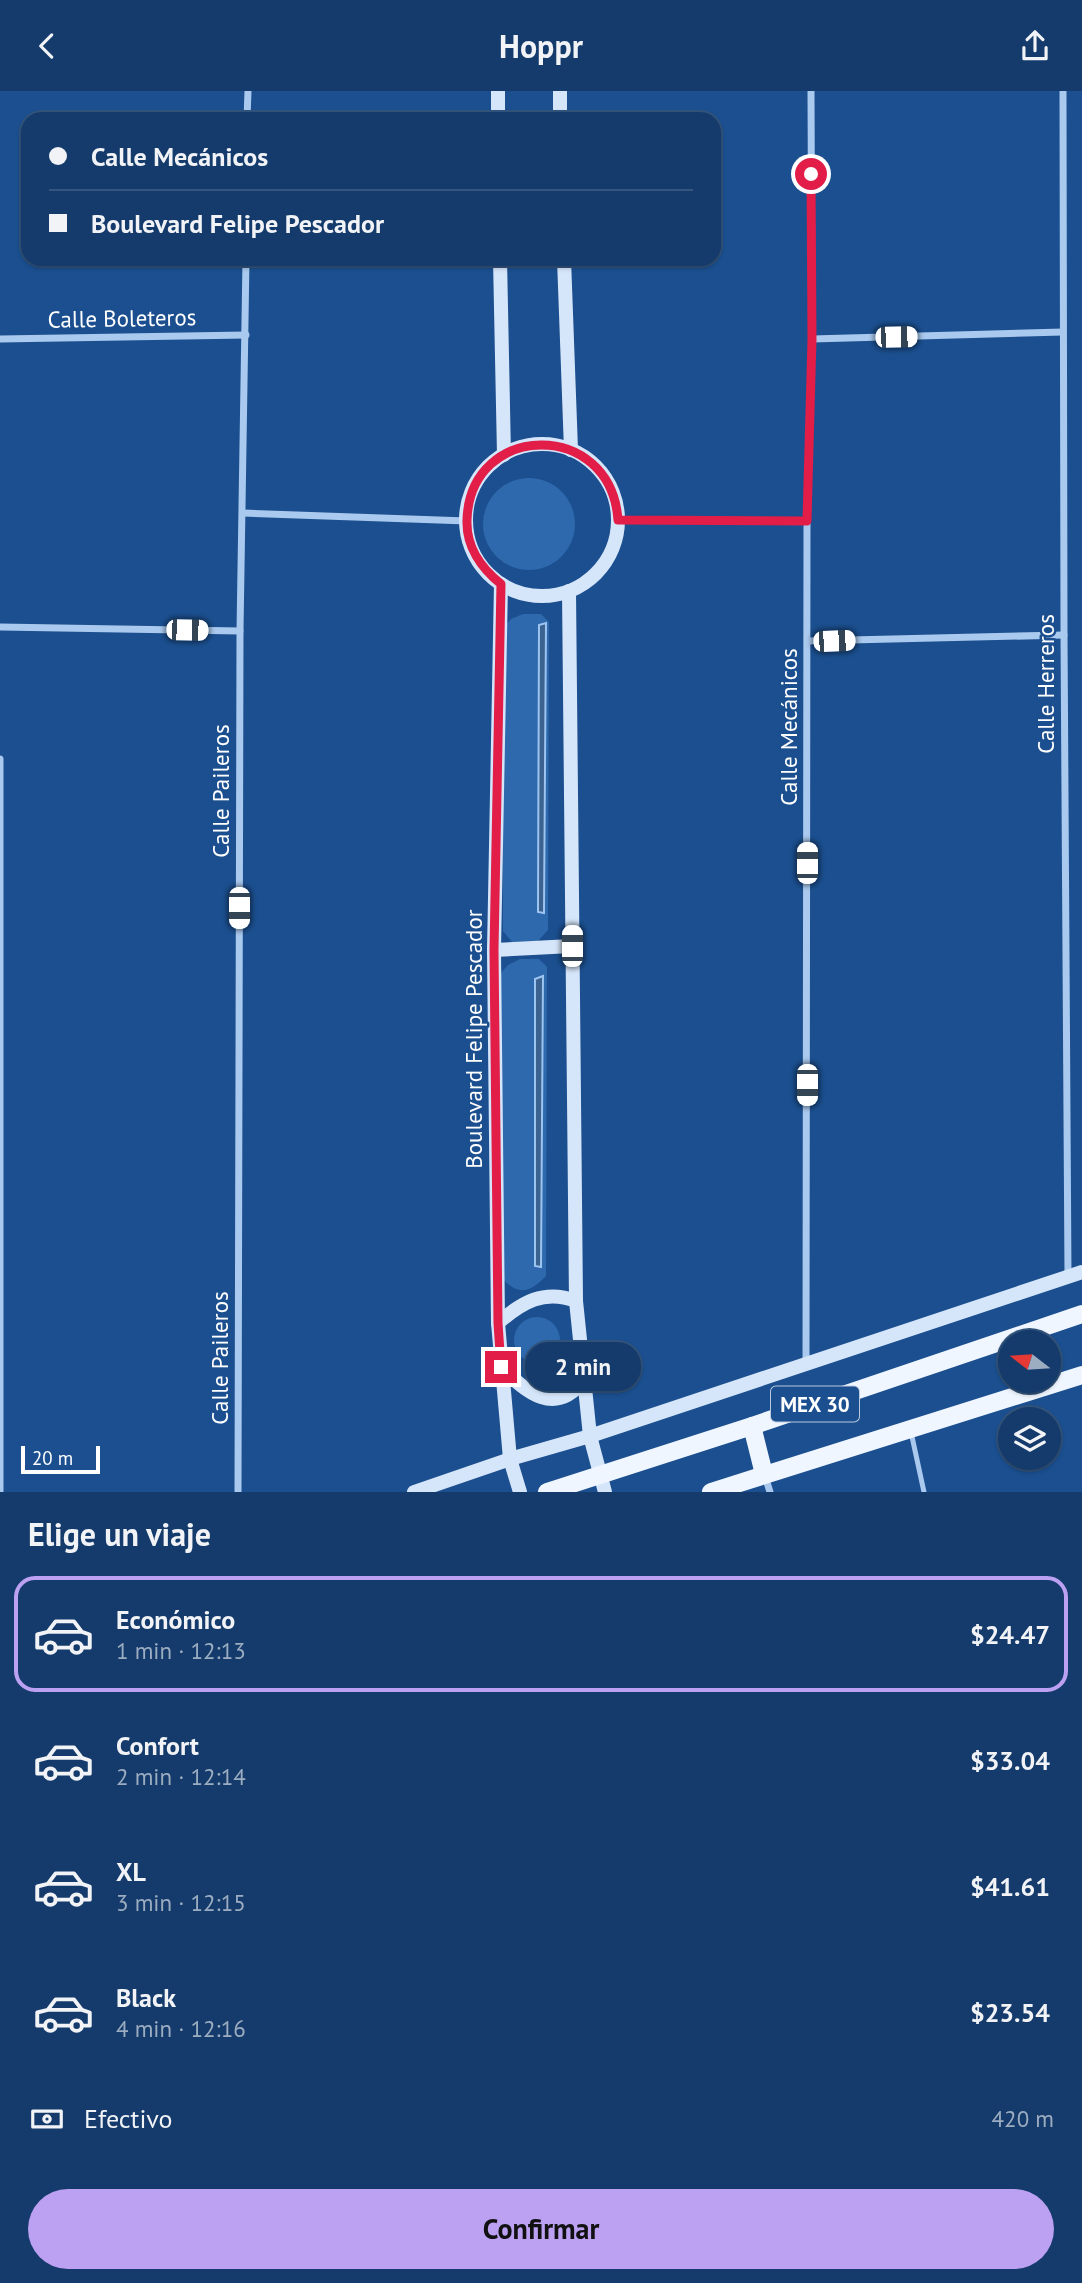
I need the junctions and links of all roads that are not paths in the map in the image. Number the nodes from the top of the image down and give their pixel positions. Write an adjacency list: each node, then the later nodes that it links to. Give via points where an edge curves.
1 (248, 91): 6 (street)
2 (498, 91): 7 (street)
3 (560, 91): 8 (street)
4 (811, 91): 15 (street, Calle Mecánicos)
5 (1063, 91): 12 (street, Calle Herreros)
6 (247, 112)
7 (498, 112)
8 (560, 112)
9 (246, 266): 13 (street, Calle Paileros)
10 (500, 266): 17 (street)
11 (564, 266): 16 (street)
12 (1063, 332): 15 (street); 26 (street, Calle Herreros)
13 (246, 335): 14 (street, Calle Boleteros); 18 (street, Calle Paileros)
14 (0, 339)
15 (812, 339): 21 (street, Calle Mecánicos)
16 (571, 450): 17 (street, via 538,445); 19 (street, via 606,479)
17 (504, 455): 20 (street, via 478,481)
18 (243, 513): 20 (street); 25 (street, Calle Paileros)
19 (618, 520): 21 (street); 23 (street, via 604,563)
20 (467, 521): 22 (street, via 474,552)
21 (807, 521): 27 (street, Calle Mecánicos)
22 (501, 584): 23 (street, via 531,595); 30 (street, Boulevard Felipe Pescador)
23 (569, 591): 29 (street)
24 (0, 627): 25 (street)
25 (240, 631): 46 (street, Calle Paileros)
26 (1064, 635): 27 (street); 31 (street, Calle Herreros)
27 (808, 642): 35 (street, Calle Mecánicos)
28 (0, 759): 45 (street)
29 (572, 946): 30 (street); 32 (street)
30 (494, 950): 34 (street, Boulevard Felipe Pescador)
31 (1075, 1274): 35 (street)
32 (576, 1301): 34 (street, via 558,1296 531,1299); 38 (street)
33 (1082, 1314): 39 (main road, MEX 30)
34 (498, 1323): 36 (street, Boulevard Felipe Pescador)
35 (806, 1363): 41 (street)
36 (501, 1367): 38 (street, via 532,1395 545,1399 570,1395); 42 (street, Boulevard Felipe Pescador)
37 (1082, 1375): 40 (main road, MEX 30)
38 (584, 1380): 41 (street)
39 (752, 1426): 43 (main road, MEX 30); 44 (main road)
40 (910, 1429): 44 (main road, MEX 30); 53 (lane)
41 (590, 1436): 42 (street); 43 (street)
42 (510, 1459): 47 (street); 48 (street, Boulevard Felipe Pescador)
43 (599, 1474): 49 (main road, MEX 30); 50 (street)
44 (764, 1474): 51 (main road, MEX 30); 52 (street)
45 (0, 1492)
46 (238, 1492)
47 (414, 1492)
48 (520, 1492)
49 (547, 1492)
50 (605, 1492)
51 (711, 1492)
52 (770, 1492)
53 (924, 1492)

